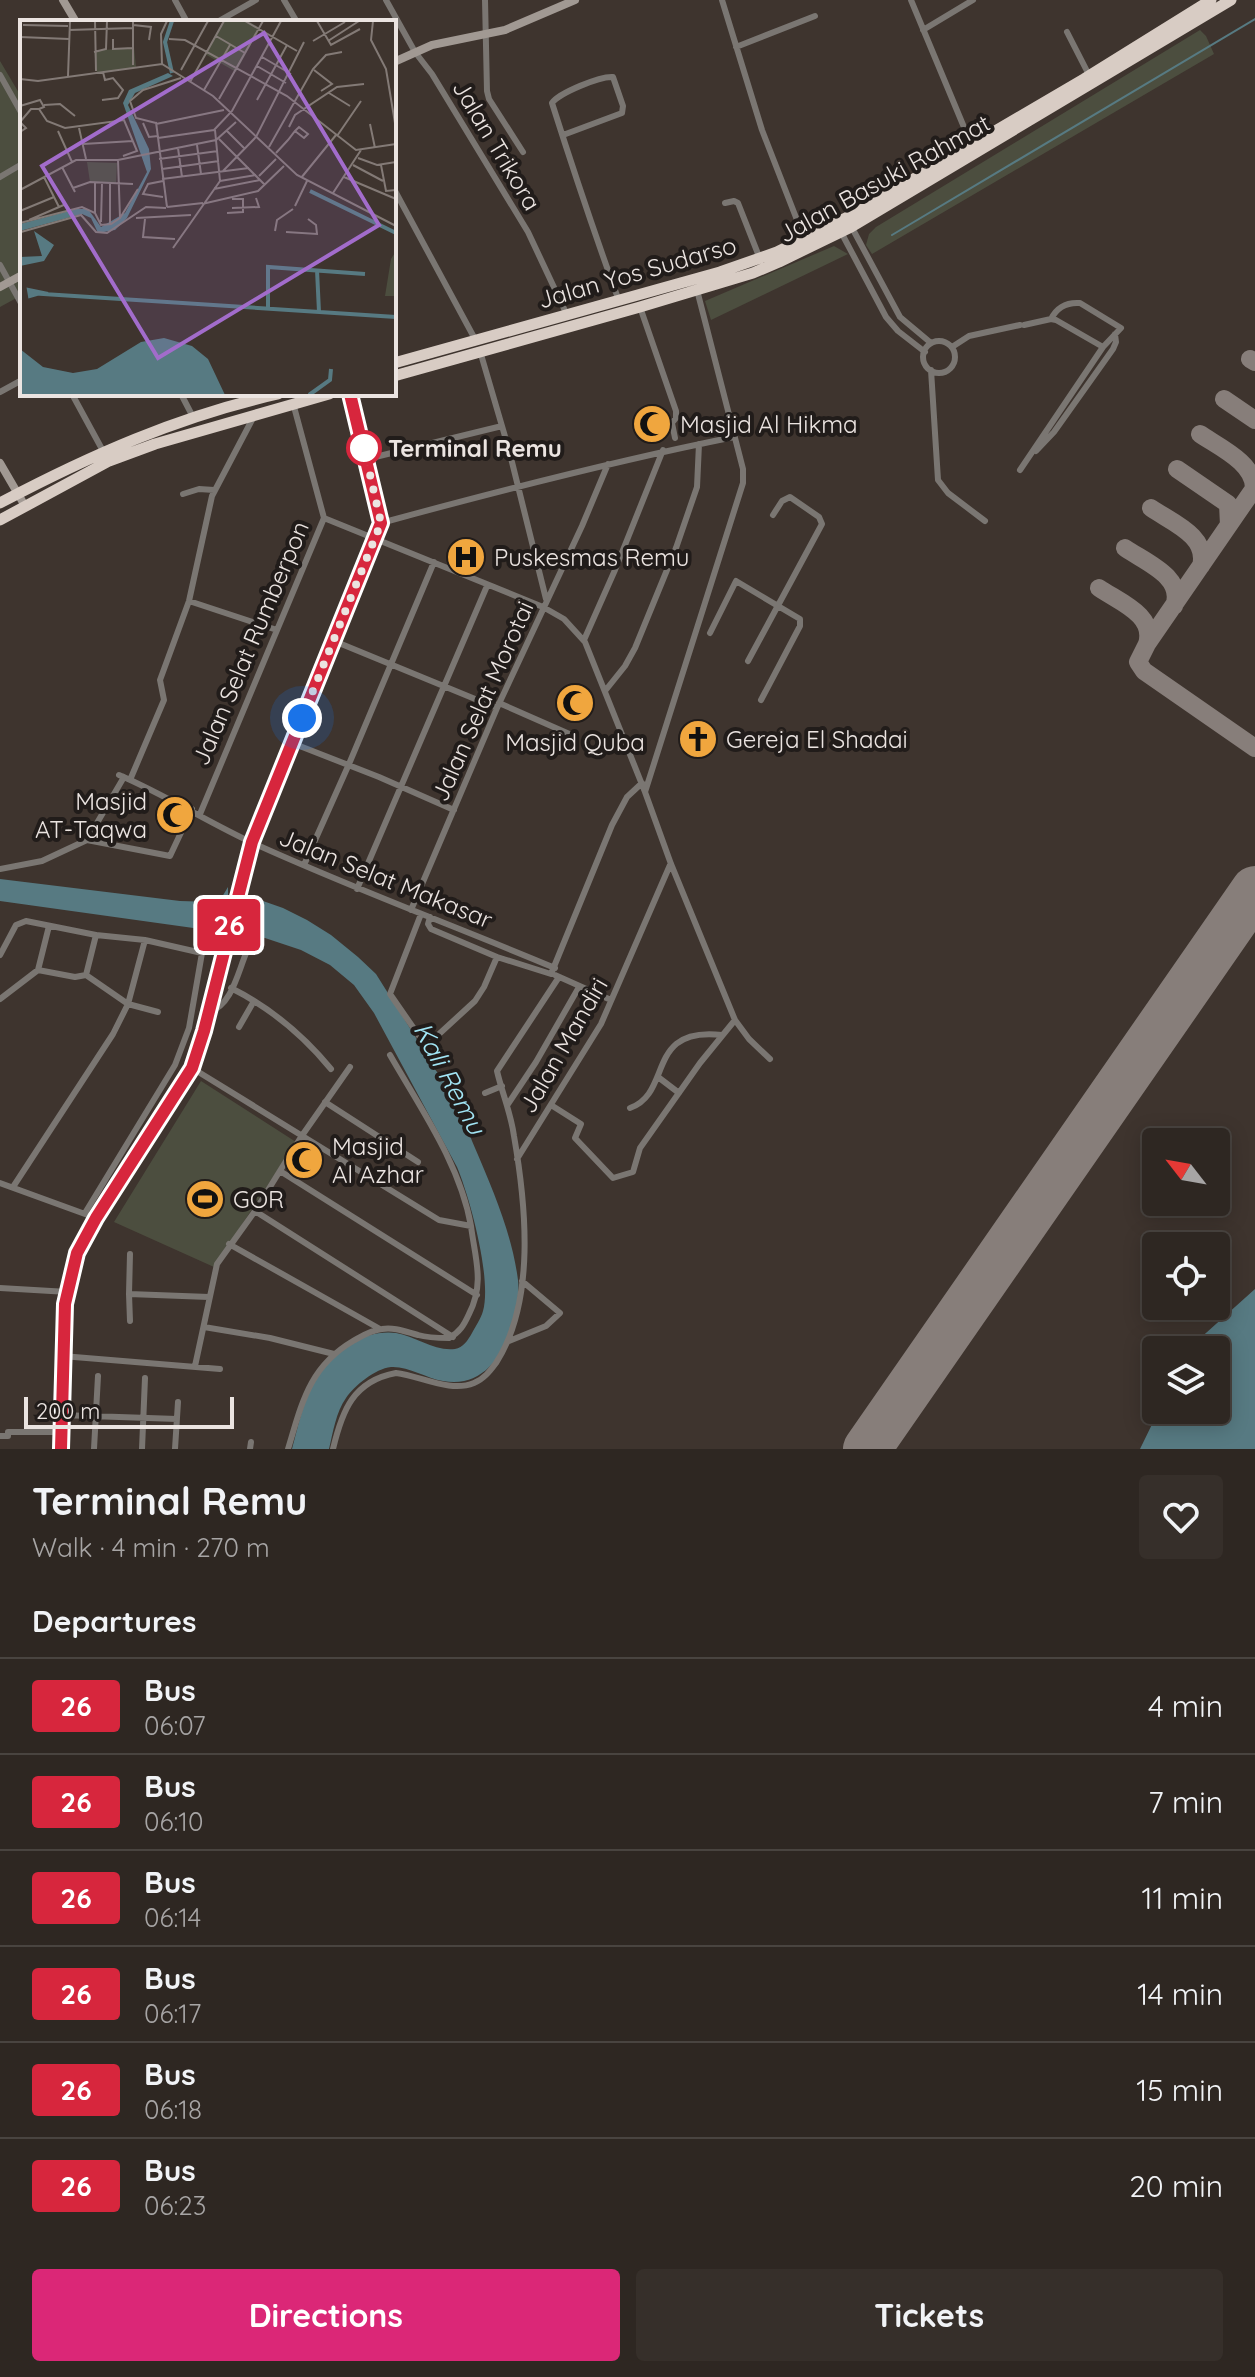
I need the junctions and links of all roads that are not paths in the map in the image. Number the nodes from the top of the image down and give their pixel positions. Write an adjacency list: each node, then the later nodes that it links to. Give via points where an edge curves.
1 (63, 0): 15 (main road)
2 (175, 0): 16 (street)
3 (256, 0): 17 (street)
4 (284, 0): 18 (street)
5 (386, 0): 23 (street, Jalan Trikora)
6 (485, 0): 21 (street)
7 (575, 0): 21 (main road)
8 (722, 0): 22 (street)
9 (911, 0): 19 (street)
10 (973, 0): 19 (street)
11 (1211, 0): 13 (highway, Jalan Yos Sudarso)
12 (1231, 0): 13 (highway, Jalan Basuki Rahmat)
13 (1198, 14): 26 (highway, Jalan Yos Sudarso); 27 (highway, Jalan Basuki Rahmat)
14 (815, 16): 22 (street)
15 (75, 20)
16 (186, 20)
17 (221, 20)
18 (296, 20)
19 (923, 30): 30 (street)
20 (1067, 32): 26 (street)
21 (486, 34): 23 (main road); 31 (street, via 489,99)
22 (736, 47): 37 (street)
23 (415, 52): 24 (main road); 48 (street, Jalan Trikora, via 528,232)
24 (396, 61)
25 (0, 75): 28 (street)
26 (1089, 75): 27 (highway, Jalan Yos Sudarso)
27 (1066, 93): 30 (highway, Jalan Yos Sudarso); 36 (highway, Jalan Basuki Rahmat)
28 (20, 110)
29 (563, 135): 29 (street, via 554,99 613,77 622,113); 46 (street)
30 (971, 144): 36 (highway, Jalan Yos Sudarso)
31 (523, 152)
32 (20, 165): 33 (street)
33 (0, 177)
34 (396, 193): 51 (street)
35 (725, 203): 38 (street, via 738,203)
36 (844, 225): 37 (highway, Jalan Yos Sudarso); 43 (highway, Jalan Basuki Rahmat, via 753,273); 52 (street, via 900,317); 56 (street, via 886,317)
37 (804, 238): 38 (highway, Jalan Yos Sudarso)
38 (760, 259): 44 (highway, Jalan Yos Sudarso)
39 (0, 265): 41 (street)
40 (20, 276): 41 (main road)
41 (9, 282): 42 (main road); 45 (street)
42 (0, 287)
43 (697, 290): 44 (highway, Jalan Basuki Rahmat); 72 (street)
44 (673, 291): 46 (highway, Jalan Yos Sudarso); 47 (highway, Jalan Basuki Rahmat)
45 (20, 301)
46 (619, 301): 48 (highway, Jalan Yos Sudarso)
47 (640, 307): 55 (highway, Jalan Basuki Rahmat); 73 (street, via 676,411)
48 (567, 315): 51 (highway, Jalan Yos Sudarso)
49 (1051, 319): 50 (street, via 1059,307 1080,303 1121,328); 53 (street, via 969,336); 54 (street)
50 (1115, 334): 54 (street); 60 (street, via 1113,349)
51 (475, 340): 55 (street); 57 (highway, Jalan Yos Sudarso)
52 (931, 343): 53 (street); 56 (street)
53 (952, 347): 59 (street, via 951,367 938,373)
54 (1103, 347): 58 (street)
55 (480, 352): 61 (highway, Jalan Basuki Rahmat); 71 (street)
56 (925, 352): 59 (street)
57 (396, 362)
58 (1088, 369): 60 (street); 78 (street)
59 (931, 370): 91 (street, via 938,480)
60 (1096, 374): 78 (street)
61 (396, 375)
62 (20, 381): 63 (street)
63 (0, 392)
64 (73, 396): 76 (street)
65 (182, 396): 70 (street)
66 (271, 396): 70 (highway)
67 (351, 396): 77 (main road)
68 (292, 398): 69 (highway); 89 (street, Jalan Selat Rumberpon)
69 (256, 414): 83 (street); 87 (highway, via 109,461)
70 (193, 417): 76 (highway)
71 (502, 426): 77 (street); 82 (street)
72 (734, 437): 74 (street); 116 (street, via 743,483)
73 (675, 438)
74 (699, 444): 75 (street); 107 (street, via 697,487 676,548 635,648)
75 (663, 450): 80 (street); 102 (street)
76 (103, 451): 84 (highway)
77 (367, 459): 92 (main road)
78 (1028, 459): 81 (street)
79 (0, 463): 84 (main road)
80 (608, 464): 82 (street); 96 (street, Jalan Selat Morotai)
81 (1020, 470)
82 (517, 485): 92 (street); 96 (street)
83 (214, 490): 85 (street); 97 (street)
84 (18, 493): 86 (highway); 87 (main road)
85 (183, 494)
86 (0, 503)
87 (25, 506): 90 (highway)
88 (773, 515): 98 (street, via 790,497 822,524)
89 (324, 518): 93 (street); 100 (street, Jalan Selat Rumberpon)
90 (0, 520)
91 (985, 521)
92 (381, 523): 93 (main road)
93 (377, 538): 94 (street); 103 (main road)
94 (434, 562): 95 (street); 105 (street)
95 (487, 586): 99 (street); 106 (street)
96 (546, 599): 99 (street, Jalan Selat Morotai)
97 (189, 601): 100 (street); 113 (street, via 161,675 164,700)
98 (778, 606): 101 (street, via 736,581); 104 (street); 108 (street, via 801,624)
99 (543, 607): 102 (street); 109 (street, Jalan Selat Morotai)
100 (277, 630): 119 (street, Jalan Selat Rumberpon)
101 (710, 633)
102 (584, 640): 107 (street)
103 (334, 641): 105 (street); 111 (main road)
104 (748, 661)
105 (391, 663): 106 (street); 112 (street)
106 (445, 686): 109 (street); 115 (street)
107 (605, 691): 114 (street)
108 (761, 700)
109 (498, 706): 110 (street); 118 (street, Jalan Selat Morotai)
110 (574, 736)
111 (292, 743): 112 (street); 121 (main road)
112 (349, 764): 115 (street); 123 (street)
113 (124, 777): 117 (street, Jalan Selat Makasar); 120 (street)
114 (642, 783): 116 (street); 136 (street, via 627,797 612,825)
115 (401, 787): 118 (street); 125 (street)
116 (645, 792): 122 (street)
117 (192, 809): 119 (street, Jalan Selat Makasar); 120 (street, via 170,856)
118 (454, 810): 126 (street, Jalan Selat Morotai)
119 (200, 814): 121 (street, Jalan Selat Makasar)
120 (87, 840): 124 (street, via 42,861)
121 (252, 842): 123 (street, Jalan Selat Makasar); 145 (main road)
122 (671, 864): 141 (street, Jalan Mandiri); 146 (street)
123 (304, 865): 125 (street, Jalan Selat Makasar)
124 (0, 869)
125 (357, 889): 126 (street, Jalan Selat Makasar)
126 (411, 910): 127 (street, Jalan Selat Makasar)
127 (421, 914): 128 (street, Jalan Selat Makasar); 134 (street, via 390,994 426,1046 475,1001)
128 (430, 917): 134 (street, via 431,929); 136 (street, Jalan Selat Makasar)
129 (49, 926): 130 (street); 133 (street, via 19,923); 135 (street)
130 (96, 935): 131 (street); 137 (street)
131 (145, 940): 143 (street); 148 (street, via 202,951)
132 (247, 951): 139 (street)
133 (0, 955)
134 (497, 957): 136 (street, via 547,975)
135 (38, 970): 137 (street); 140 (street)
136 (555, 973): 138 (street); 157 (street, via 498,1070)
137 (86, 975): 143 (street)
138 (579, 987): 141 (street); 161 (street)
139 (231, 988): 142 (street); 145 (street, via 222,1006)
140 (0, 999)
141 (611, 1000): 162 (street, Jalan Mandiri)
142 (254, 1001): 147 (street); 155 (street, via 303,1037)
143 (128, 1004): 144 (street); 169 (street)
144 (158, 1012)
145 (209, 1012): 149 (main road)
146 (735, 1020): 150 (street); 152 (street)
147 (239, 1027)
148 (189, 1028): 149 (street); 171 (street, via 175,1065)
149 (204, 1031): 154 (main road)
150 (722, 1035): 156 (street, via 699,1033 682,1040 670,1050); 159 (street)
151 (390, 1055): 173 (street, via 454,1171)
152 (770, 1059)
153 (350, 1067): 160 (street)
154 (192, 1068): 164 (street); 172 (main road)
155 (331, 1069)
156 (658, 1077): 159 (street); 163 (street, via 641,1103)
157 (502, 1086): 158 (street); 161 (street)
158 (485, 1093)
159 (679, 1093): 162 (street, via 640,1148 633,1172 613,1178 575,1138 581,1124)
160 (325, 1102): 164 (street); 166 (street)
161 (508, 1104): 165 (street)
162 (551, 1105): 165 (street, Jalan Mandiri)
163 (630, 1108)
164 (301, 1137): 167 (street); 173 (street, via 439,1220)
165 (517, 1159): 176 (street)
166 (418, 1162)
167 (280, 1171): 170 (street); 180 (street)
168 (0, 1183): 169 (street)
169 (13, 1187): 171 (street)
170 (255, 1211): 174 (street); 185 (street)
171 (85, 1213): 172 (street)
172 (96, 1218): 178 (main road, via 77,1253)
173 (471, 1226): 180 (street, via 479,1270)
174 (229, 1244): 181 (street, via 217,1264); 184 (street)
175 (130, 1254): 179 (street)
176 (522, 1281): 186 (street); 186 (street, via 560,1313 546,1326)
177 (0, 1288): 178 (street)
178 (68, 1292): 188 (main road)
179 (129, 1294): 181 (street); 182 (street)
180 (477, 1295): 185 (street)
181 (209, 1297): 183 (street)
182 (130, 1321)
183 (204, 1327): 187 (street); 189 (street)
184 (380, 1329): 185 (street); 187 (street)
185 (453, 1337)
186 (508, 1342): 205 (street, via 491,1370 473,1384 455,1386 396,1373 366,1385 348,1403)
187 (334, 1354): 204 (street, via 313,1376)
188 (62, 1356): 189 (street); 194 (main road)
189 (195, 1366): 190 (street)
190 (220, 1369)
191 (98, 1376): 195 (street)
192 (145, 1378): 196 (street)
193 (178, 1402): 197 (street)
194 (61, 1415): 195 (street); 198 (main road)
195 (95, 1416): 196 (street); 201 (street)
196 (143, 1416): 197 (street); 202 (street)
197 (177, 1419): 203 (street)
198 (61, 1432): 199 (street); 200 (main road)
199 (0, 1436)
200 (61, 1449)
201 (94, 1449)
202 (142, 1449)
203 (175, 1449)
204 (288, 1449)
205 (333, 1449)

